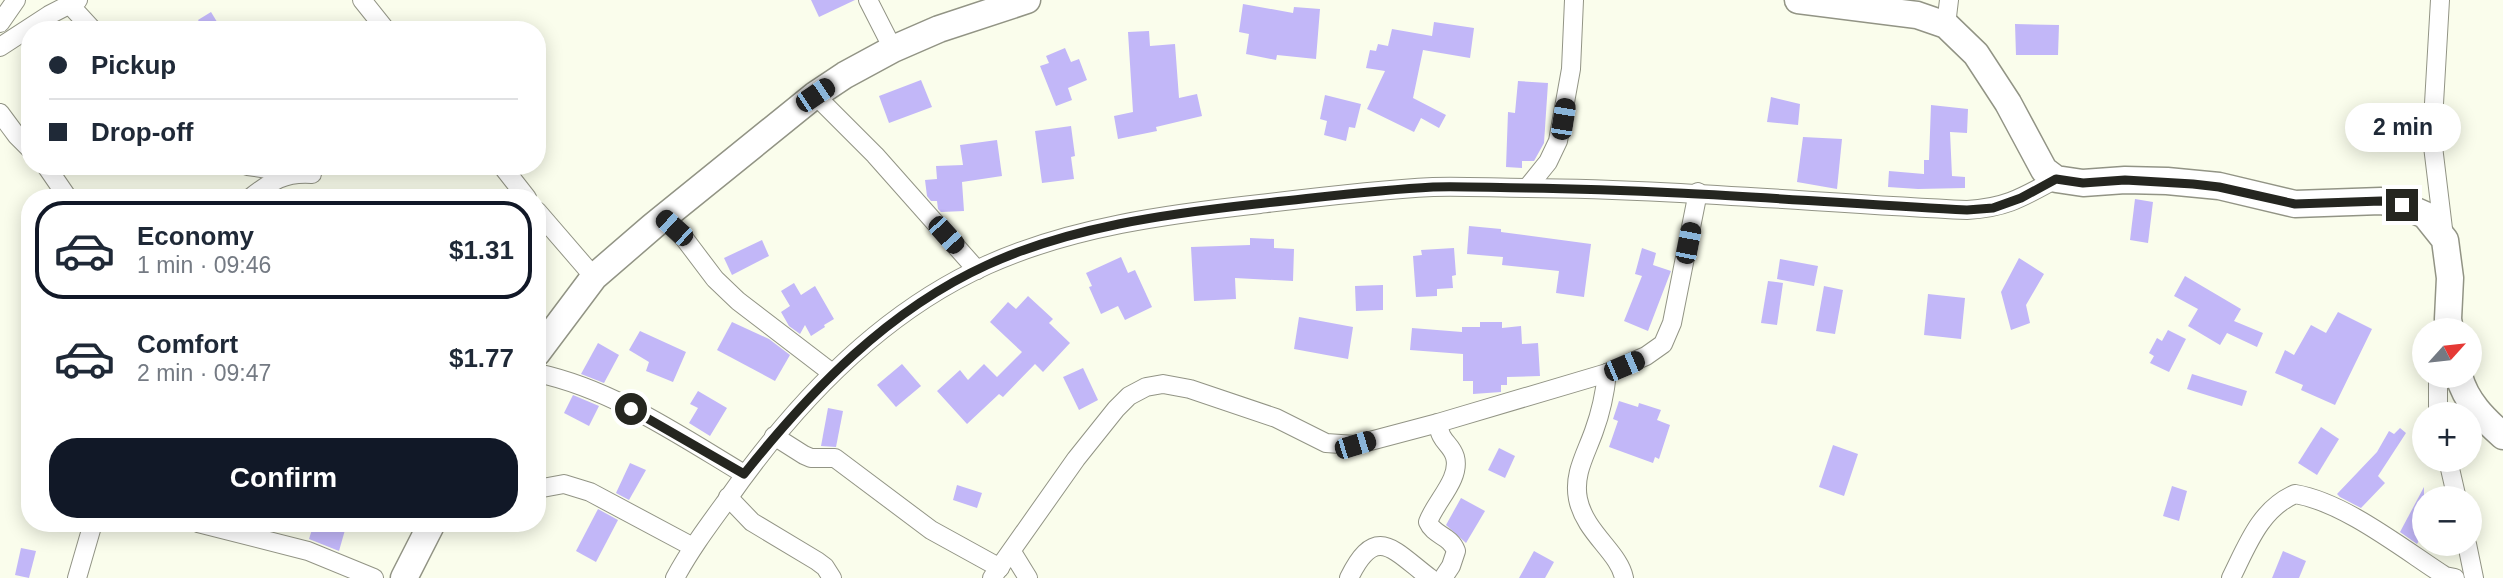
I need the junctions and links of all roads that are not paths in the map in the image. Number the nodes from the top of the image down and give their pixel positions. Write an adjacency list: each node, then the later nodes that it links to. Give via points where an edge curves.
1 (16, 0): 13 (street)
2 (362, 0): 12 (street)
3 (868, 0): 16 (street)
4 (1027, 0): 16 (street)
5 (1574, 0): 23 (street, via 1571,69 1558,141)
6 (1798, 0): 9 (street, via 1917,15)
7 (2440, 0): 29 (street, via 2432,138)
8 (74, 1): 10 (street); 11 (street)
9 (1947, 13): 22 (street, via 2008,103 2044,170)
10 (42, 21)
11 (87, 21)
12 (379, 21)
13 (0, 23)
14 (21, 34): 15 (street)
15 (0, 47)
16 (893, 49): 17 (street)
17 (815, 95): 27 (street); 30 (street)
18 (0, 113): 19 (street)
19 (21, 138)
20 (288, 175): 24 (street)
21 (509, 175): 25 (street)
22 (2056, 179): 26 (street, via 1993,208 1967,210); 29 (street, via 2193,184 2295,204 2381,201 2425,215)
23 (1527, 188): 26 (street); 30 (street, via 1436,187 1168,216 1078,234)
24 (263, 189)
25 (520, 189)
26 (1698, 192): 35 (street, via 1672,323 1663,344)
27 (663, 219): 31 (street); 34 (street, via 738,301)
28 (546, 222): 31 (street)
29 (2445, 240): 32 (street)
30 (977, 270): 34 (street, via 896,320)
31 (594, 277): 33 (street)
32 (2448, 318)
33 (546, 341)
34 (832, 373): 39 (street)
35 (1607, 373): 38 (street); 60 (street, via 1602,406 1576,485 1586,521 1620,565)
36 (546, 375): 41 (street, via 631,409)
37 (2463, 388): 40 (street, via 2477,412)
38 (1438, 423): 48 (street, via 1339,446 1221,399 1163,384 1146,387 1116,409); 59 (street, via 1439,435 1455,458 1450,483 1428,522 1453,542 1456,551)
39 (774, 436): 41 (street); 50 (street, via 811,458 835,458)
40 (2503, 436)
41 (744, 474): 43 (street)
42 (546, 487): 47 (street, via 564,484 590,492)
43 (729, 497): 47 (street); 55 (street, via 752,522 817,561)
44 (90, 532): 51 (street)
45 (233, 532): 52 (street, via 308,551)
46 (427, 532): 53 (street)
47 (693, 547): 54 (street)
48 (1012, 552): 50 (street); 56 (street)
49 (2469, 556): 63 (street)
50 (996, 573)
51 (77, 578)
52 (374, 578)
53 (404, 578)
54 (675, 578)
55 (832, 578)
56 (1028, 578)
57 (1349, 578): 58 (street, via 1361,555 1382,545)
58 (1430, 578)
59 (1443, 578)
60 (1624, 578)
61 (2231, 578): 62 (street, via 2255,530 2272,509 2295,494 2340,510)
62 (2455, 578)
63 (2474, 578)

